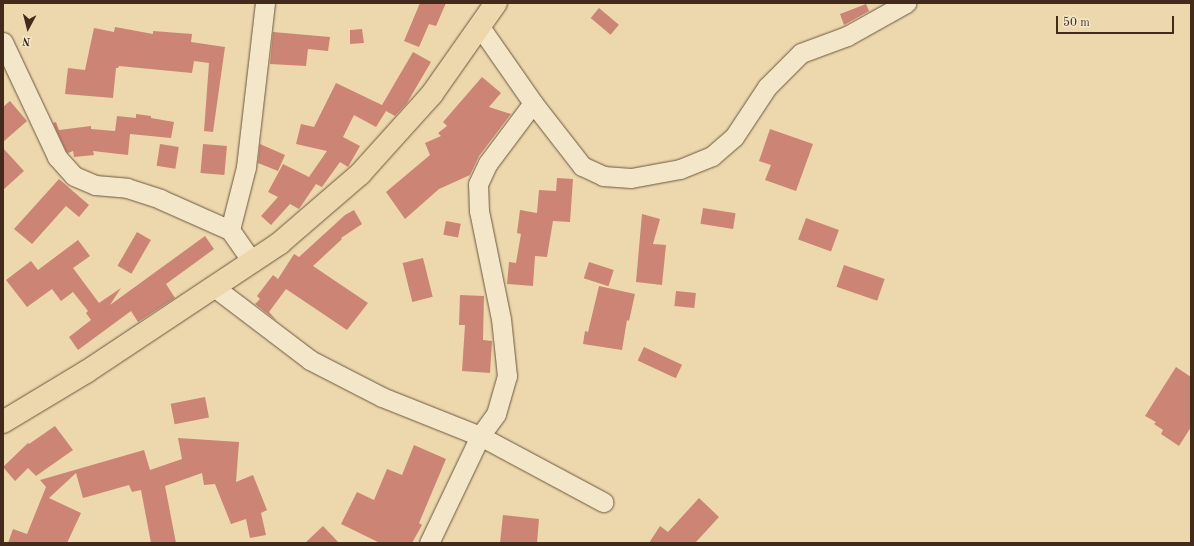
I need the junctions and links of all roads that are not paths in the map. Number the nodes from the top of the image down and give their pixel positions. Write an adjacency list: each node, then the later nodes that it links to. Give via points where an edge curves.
1 (265, 3): 7 (street, via 246,167)
2 (496, 3): 4 (main road)
3 (906, 3): 6 (street, via 847,36 801,53 767,87 734,137 712,156 680,169 631,178 602,176 582,166)
4 (480, 27): 6 (street); 8 (main road, via 432,94 360,174 280,243)
5 (3, 42): 7 (street, via 57,157 74,176 95,185 127,188 160,199)
6 (534, 103): 11 (street, via 488,164 478,184 479,211 501,319 506,376 496,414)
7 (230, 230): 8 (street)
8 (252, 262): 9 (main road)
9 (214, 287): 10 (main road, via 86,372); 11 (street, via 310,360 382,397)
10 (3, 422)
11 (480, 436): 12 (street); 13 (street)
12 (603, 502)
13 (429, 543)

